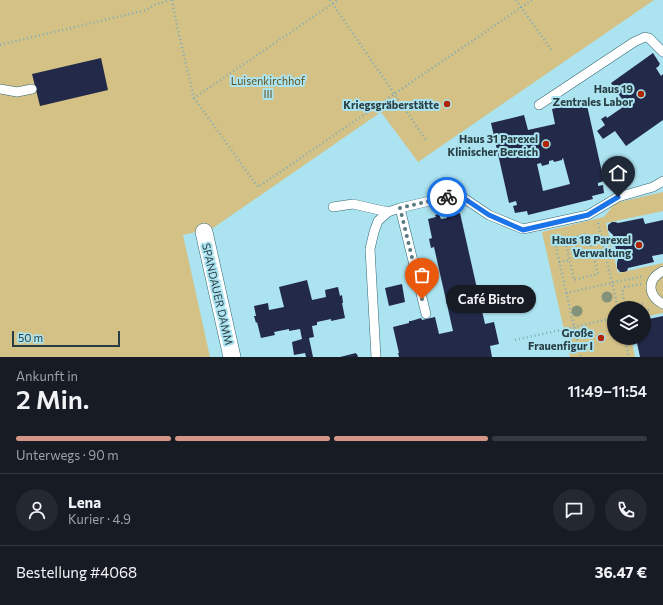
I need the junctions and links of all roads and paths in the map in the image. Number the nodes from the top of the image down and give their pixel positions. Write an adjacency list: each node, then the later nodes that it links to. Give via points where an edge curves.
1 (171, 0): 8 (path, via 146,10); 14 (path)
2 (330, 0): 6 (path)
3 (338, 0): 6 (path)
4 (516, 0): 7 (path)
5 (532, 0): 7 (path)
6 (333, 4): 13 (path); 14 (path)
7 (521, 8): 9 (path); 13 (path)
8 (0, 44)
9 (552, 51)
10 (663, 52): 15 (lane, via 649,38 644,37)
11 (0, 89): 12 (lane, via 17,92)
12 (32, 89)
13 (395, 94): 14 (path, via 258,187); 16 (path)
14 (194, 98)
15 (539, 105)
16 (426, 140)
17 (663, 181): 20 (lane, via 653,187 618,197)
18 (333, 208): 21 (lane, via 353,204)
19 (400, 208): 21 (lane); 22 (lane, via 451,196 465,199 489,215 523,230); 39 (lane)
20 (596, 210): 22 (lane, via 588,215); 25 (path)
21 (388, 212): 45 (lane, via 378,221 370,249)
22 (550, 223): 28 (path)
23 (204, 232): 44 (street, SPANDAUER DAMM)
24 (614, 249): 25 (path)
25 (605, 251): 26 (path); 32 (path)
26 (593, 254): 27 (path, via 598,274 574,280); 27 (path, via 588,234 576,236 565,239)
27 (570, 260): 28 (path)
28 (560, 262): 35 (path)
29 (663, 271): 38 (lane, via 656,276 651,285 654,296)
30 (646, 275): 31 (path)
31 (624, 280): 32 (path); 33 (path)
32 (612, 283): 35 (path); 36 (path)
33 (625, 287)
34 (622, 292): 36 (path)
35 (566, 294): 41 (path)
36 (614, 294): 37 (path)
37 (616, 301)
38 (663, 304)
39 (426, 314)
40 (607, 320): 41 (path)
41 (574, 327): 42 (path); 46 (path)
42 (515, 340)
43 (626, 345): 47 (path)
44 (232, 357)
45 (376, 357)
46 (581, 357)
47 (629, 357)

